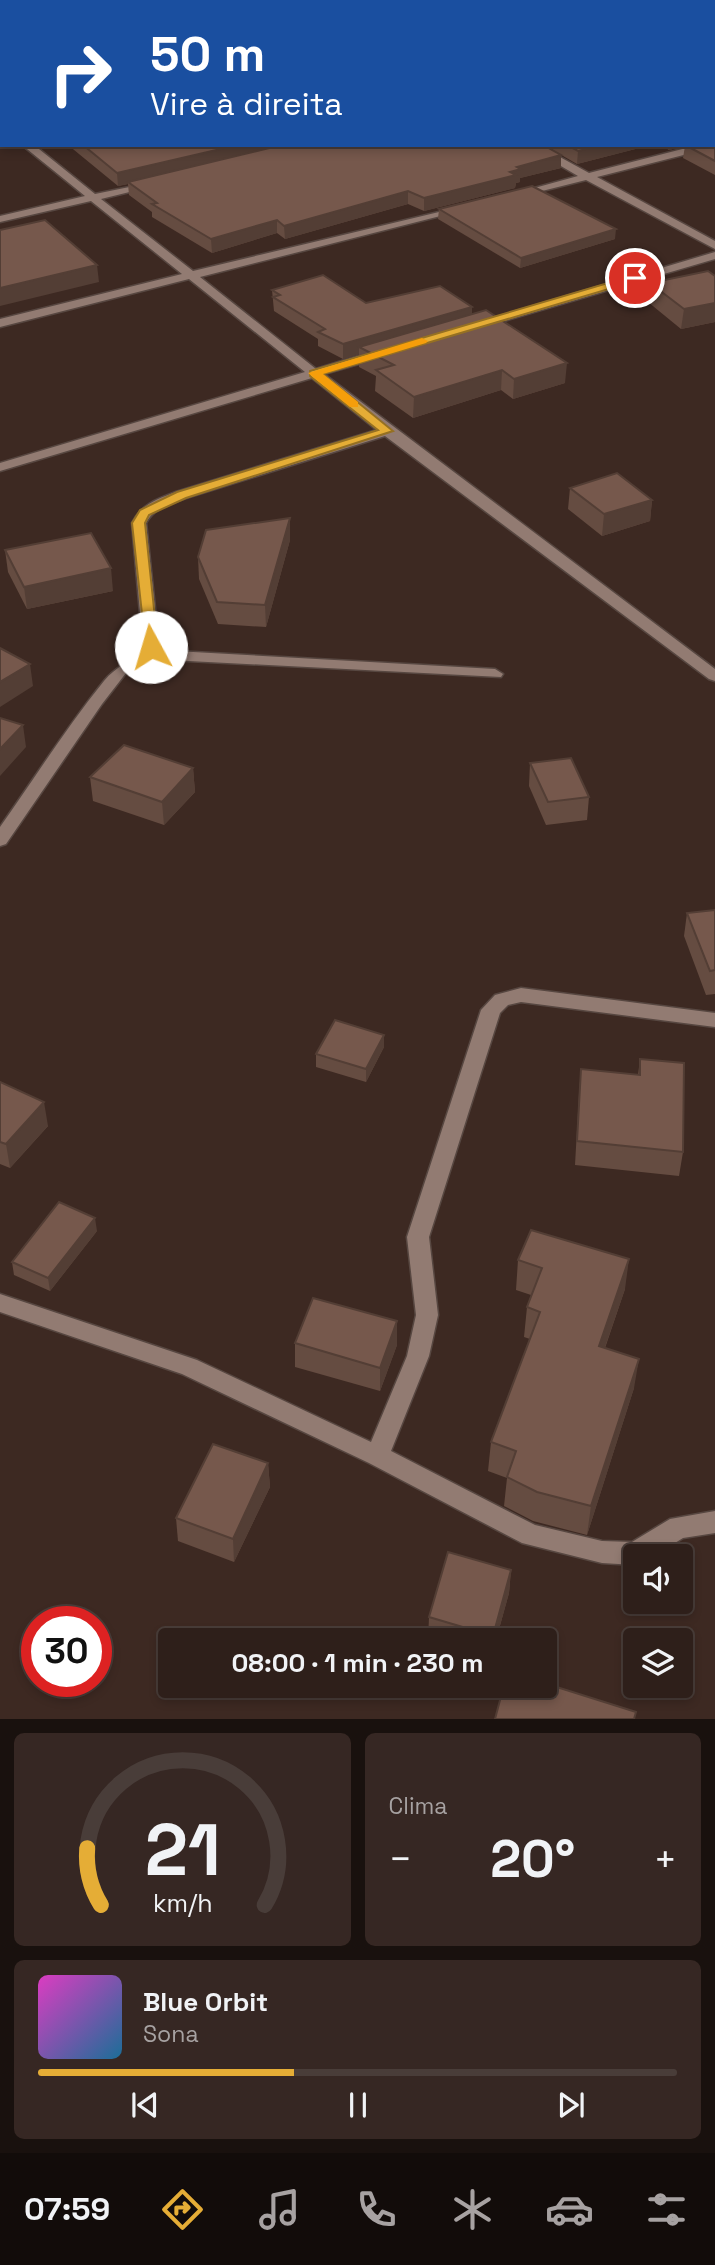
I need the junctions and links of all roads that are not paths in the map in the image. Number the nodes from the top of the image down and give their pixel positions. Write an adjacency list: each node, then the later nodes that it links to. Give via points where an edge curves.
1 (30, 147): 6 (street)
2 (534, 147): 4 (street)
3 (705, 147): 4 (street)
4 (587, 176): 7 (street); 10 (street)
5 (159, 182): 6 (street)
6 (92, 197): 9 (street); 12 (street)
7 (495, 199)
8 (468, 206): 12 (street)
9 (0, 219)
10 (715, 246)
11 (715, 254): 14 (street)
12 (191, 275): 13 (street); 16 (street)
13 (0, 323)
14 (461, 330)
15 (394, 349): 16 (street)
16 (314, 373): 17 (street); 18 (street)
17 (387, 431): 19 (street, via 181,495 144,513 139,523 151,647); 21 (street)
18 (0, 467)
19 (147, 654): 20 (street); 22 (street, via 121,670 96,701)
20 (495, 674)
21 (715, 676)
22 (0, 839)
23 (715, 1020): 25 (street, via 521,995 502,1000 491,1010 418,1237 427,1315 418,1356)
24 (0, 1303): 25 (street, via 189,1367)
25 (377, 1456): 26 (street, via 531,1535 602,1552 635,1554 679,1527)
26 (715, 1522)

